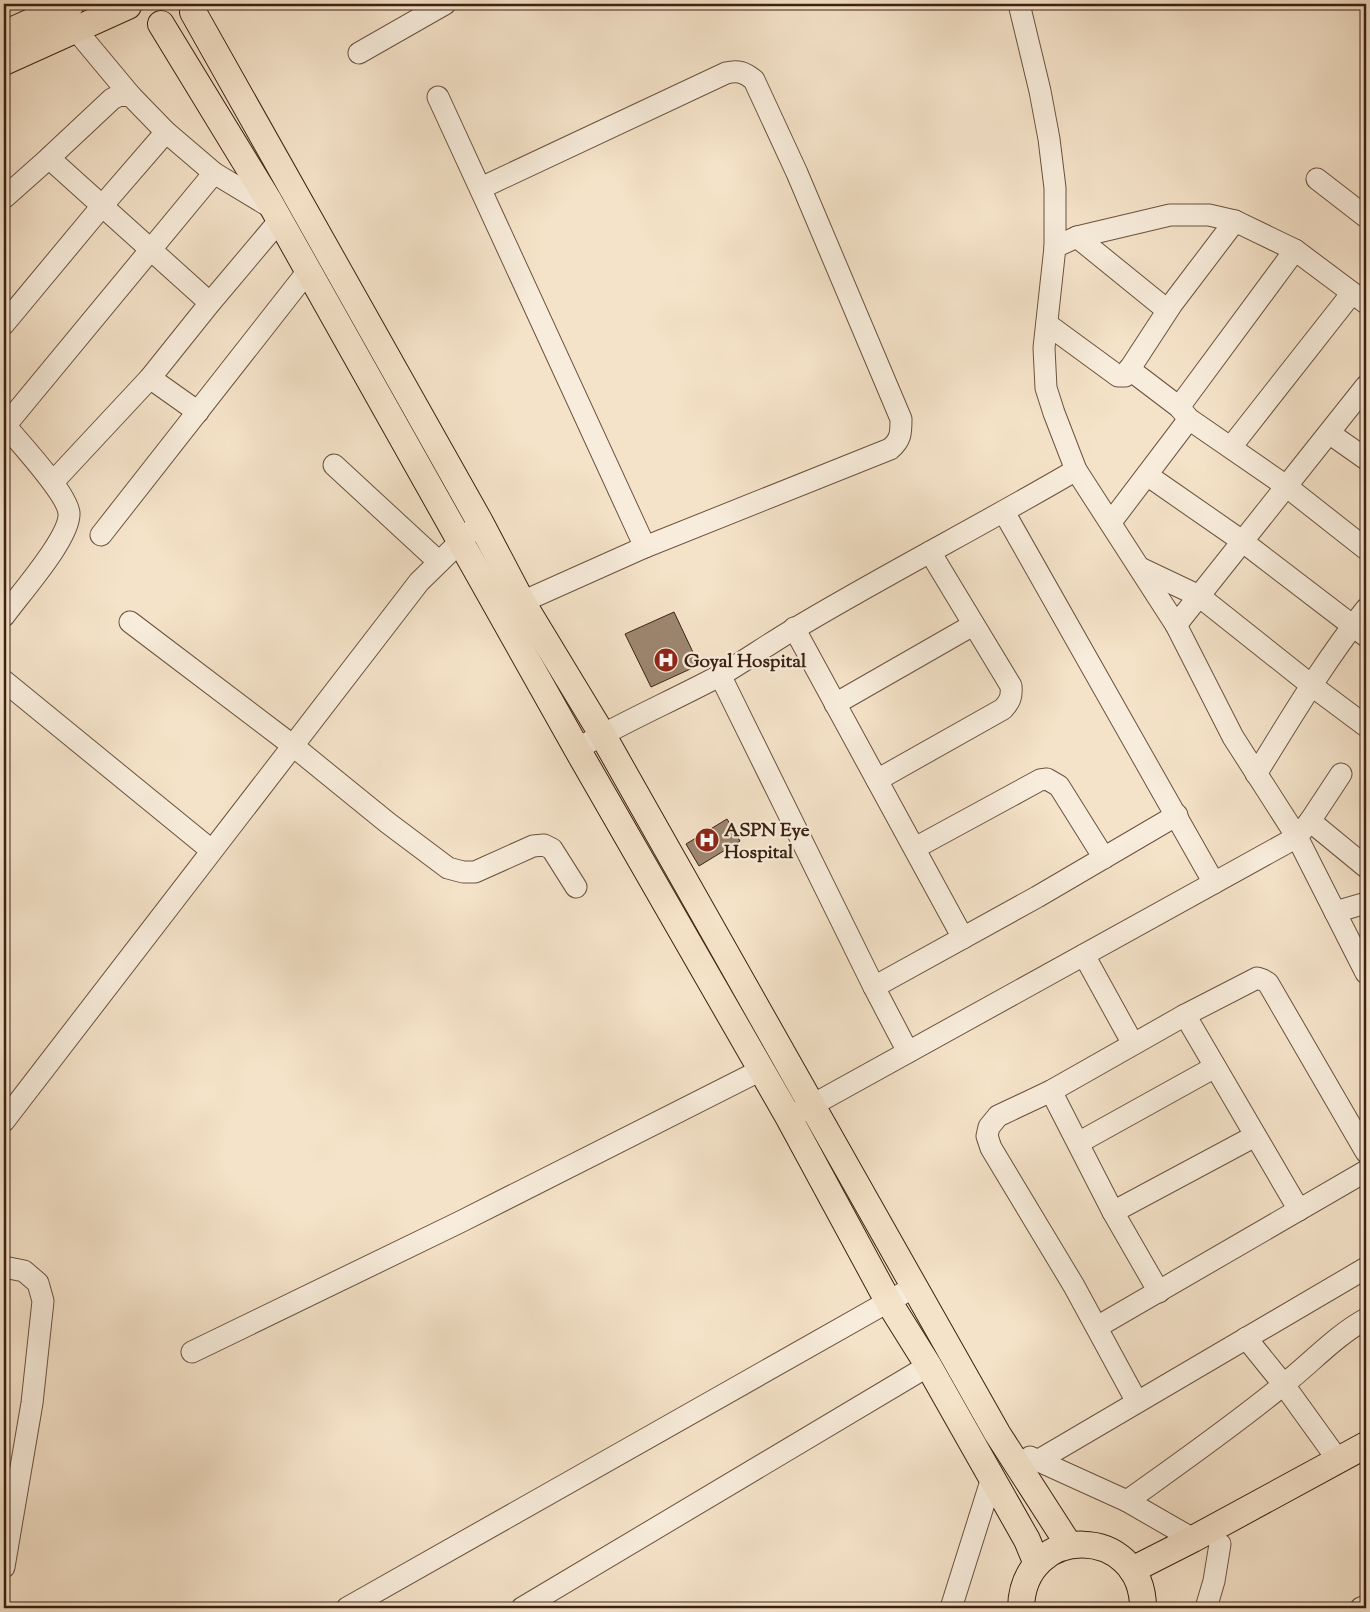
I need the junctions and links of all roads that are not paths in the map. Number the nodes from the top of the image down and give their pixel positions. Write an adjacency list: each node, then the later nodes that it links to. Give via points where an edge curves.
1 (71, 4): 8 (main road)
2 (446, 4): 9 (street)
3 (1019, 4): 24 (street, via 1049,138 1055,188)
4 (128, 5): 6 (main road, via 143,18); 7 (main road)
5 (196, 8): 6 (main road, via 178,21); 33 (main road)
6 (161, 24): 20 (main road)
7 (76, 30): 10 (main road); 11 (street)
8 (4, 34)
9 (359, 53)
10 (4, 62)
11 (131, 96): 13 (street); 14 (street, via 120,95 112,99)
12 (438, 97): 17 (street)
13 (166, 132): 15 (street); 19 (street)
14 (49, 158): 18 (street); 19 (street)
15 (214, 173): 20 (street); 25 (street)
16 (1318, 179): 21 (street)
17 (481, 188): 55 (street); 55 (street, via 737,70 754,80 797,173 901,419 898,442 890,449)
18 (4, 198)
19 (102, 206): 25 (street); 31 (street)
20 (276, 214): 27 (main road); 29 (street)
21 (1366, 218)
22 (1234, 221): 23 (street, via 1209,215 1170,215); 26 (street); 30 (street)
23 (1078, 237): 24 (street); 30 (street)
24 (1055, 247): 32 (street)
25 (150, 250): 29 (street); 40 (street)
26 (1295, 250): 28 (street); 39 (street)
27 (308, 271): 34 (main road); 38 (street)
28 (1359, 298): 42 (street)
29 (210, 303): 36 (street)
30 (1167, 310): 35 (street)
31 (4, 324)
32 (1047, 324): 35 (street, via 1118,376 1126,376); 45 (street, via 1044,348 1046,388)
33 (384, 351): 34 (main road); 50 (main road)
34 (361, 365): 53 (main road)
35 (1129, 369): 39 (street)
36 (150, 378): 38 (street); 47 (street)
37 (1366, 386): 41 (street)
38 (198, 412): 52 (street)
39 (1184, 413): 42 (street); 46 (street)
40 (4, 425): 47 (street)
41 (1329, 433): 43 (street); 48 (street)
42 (1231, 447): 48 (street)
43 (1366, 459)
44 (334, 465): 58 (street)
45 (1076, 470): 49 (street); 51 (street)
46 (1147, 475): 51 (street); 54 (street)
47 (53, 482): 63 (street, via 69,513 67,524 55,548)
48 (1286, 486): 54 (street); 56 (street)
49 (1004, 512): 57 (street); 80 (street)
50 (480, 522): 53 (street); 61 (main road)
51 (1111, 522): 59 (street)
52 (101, 535)
53 (461, 541): 58 (street); 76 (main road)
54 (1242, 541): 60 (street); 68 (street)
55 (645, 547): 61 (street)
56 (1366, 549)
57 (930, 552): 65 (street); 67 (street)
58 (439, 562): 75 (street, via 418,582)
59 (1140, 568): 60 (street); 66 (street)
60 (1199, 596): 66 (street); 71 (street)
61 (522, 602): 74 (main road)
62 (1366, 609): 68 (street)
63 (4, 616)
64 (130, 622): 75 (street)
65 (973, 625): 72 (street); 79 (street, via 1011,686 1010,701 1004,709)
66 (1176, 626): 77 (street, via 1233,737)
67 (794, 628): 69 (street); 72 (street)
68 (1360, 630): 71 (street)
69 (720, 675): 74 (street); 93 (street)
70 (4, 681): 83 (street)
71 (1312, 685): 73 (street); 77 (street)
72 (835, 704): 79 (street)
73 (1366, 726)
74 (602, 734): 76 (street); 100 (main road)
75 (292, 744): 83 (street); 87 (street, via 448,868 475,872 533,846 544,845 552,849)
76 (578, 749): 98 (main road)
77 (1256, 774): 81 (street)
78 (1341, 774): 81 (street)
79 (877, 780): 82 (street)
80 (1177, 815): 85 (street); 86 (street)
81 (1303, 829): 84 (street); 86 (street); 89 (street)
82 (915, 848): 85 (street, via 1047,779 1059,786); 90 (street)
83 (211, 850): 102 (street)
84 (1363, 857)
85 (1104, 858): 90 (street)
86 (1214, 883): 91 (street)
87 (576, 887)
88 (1366, 903): 89 (street)
89 (1335, 912): 92 (street)
90 (963, 938): 93 (street)
91 (1084, 955): 95 (street); 96 (street)
92 (1366, 973)
93 (874, 987): 96 (street)
94 (1185, 1015): 95 (street); 97 (street); 105 (street, via 1257,978 1268,983)
95 (1133, 1044): 99 (street)
96 (908, 1052): 100 (street)
97 (1216, 1067): 103 (street); 104 (street)
98 (761, 1070): 101 (main road); 117 (street, via 474,1216)
99 (1051, 1091): 104 (street); 115 (street, via 998,1116 989,1127 987,1136)
100 (812, 1105): 101 (street); 111 (main road)
101 (789, 1118): 113 (main road)
102 (4, 1121)
103 (1255, 1136): 107 (street); 108 (street)
104 (1078, 1143): 108 (street)
105 (1366, 1152)
106 (1366, 1171): 107 (street)
107 (1299, 1210): 112 (street)
108 (1113, 1212): 112 (street)
109 (4, 1266): 133 (street, via 24,1271 38,1282 43,1301 32,1403)
110 (1366, 1269): 116 (street)
111 (914, 1287): 113 (street); 121 (main road)
112 (1158, 1292): 115 (street)
113 (888, 1301): 118 (main road); 136 (street)
114 (1366, 1319): 119 (street, via 1327,1346)
115 (1096, 1327): 120 (street)
116 (1246, 1338): 119 (street); 120 (street)
117 (192, 1352)
118 (928, 1366): 123 (main road); 137 (street)
119 (1284, 1385): 125 (street); 128 (street)
120 (1137, 1402): 124 (street)
121 (1002, 1442): 123 (main road); 124 (street); 131 (main road)
122 (1366, 1444): 125 (main road)
123 (974, 1446): 127 (main road)
124 (1039, 1460): 128 (street)
125 (1338, 1460): 129 (main road)
126 (1366, 1462): 130 (main road)
127 (992, 1478): 132 (main road); 138 (street)
128 (1127, 1501): 129 (street)
129 (1193, 1539): 134 (main road)
130 (1220, 1544): 134 (main road); 140 (street)
131 (1069, 1545): 132 (main road, via 1052,1552); 134 (main road, via 1087,1544 1104,1548 1120,1557)
132 (1037, 1564): 139 (main road, via 1027,1578 1021,1595)
133 (4, 1567)
134 (1138, 1587)
135 (1366, 1606): 141 (street)
136 (347, 1608)
137 (522, 1608)
138 (951, 1608)
139 (1021, 1608)
140 (1206, 1608)
141 (1361, 1608)

